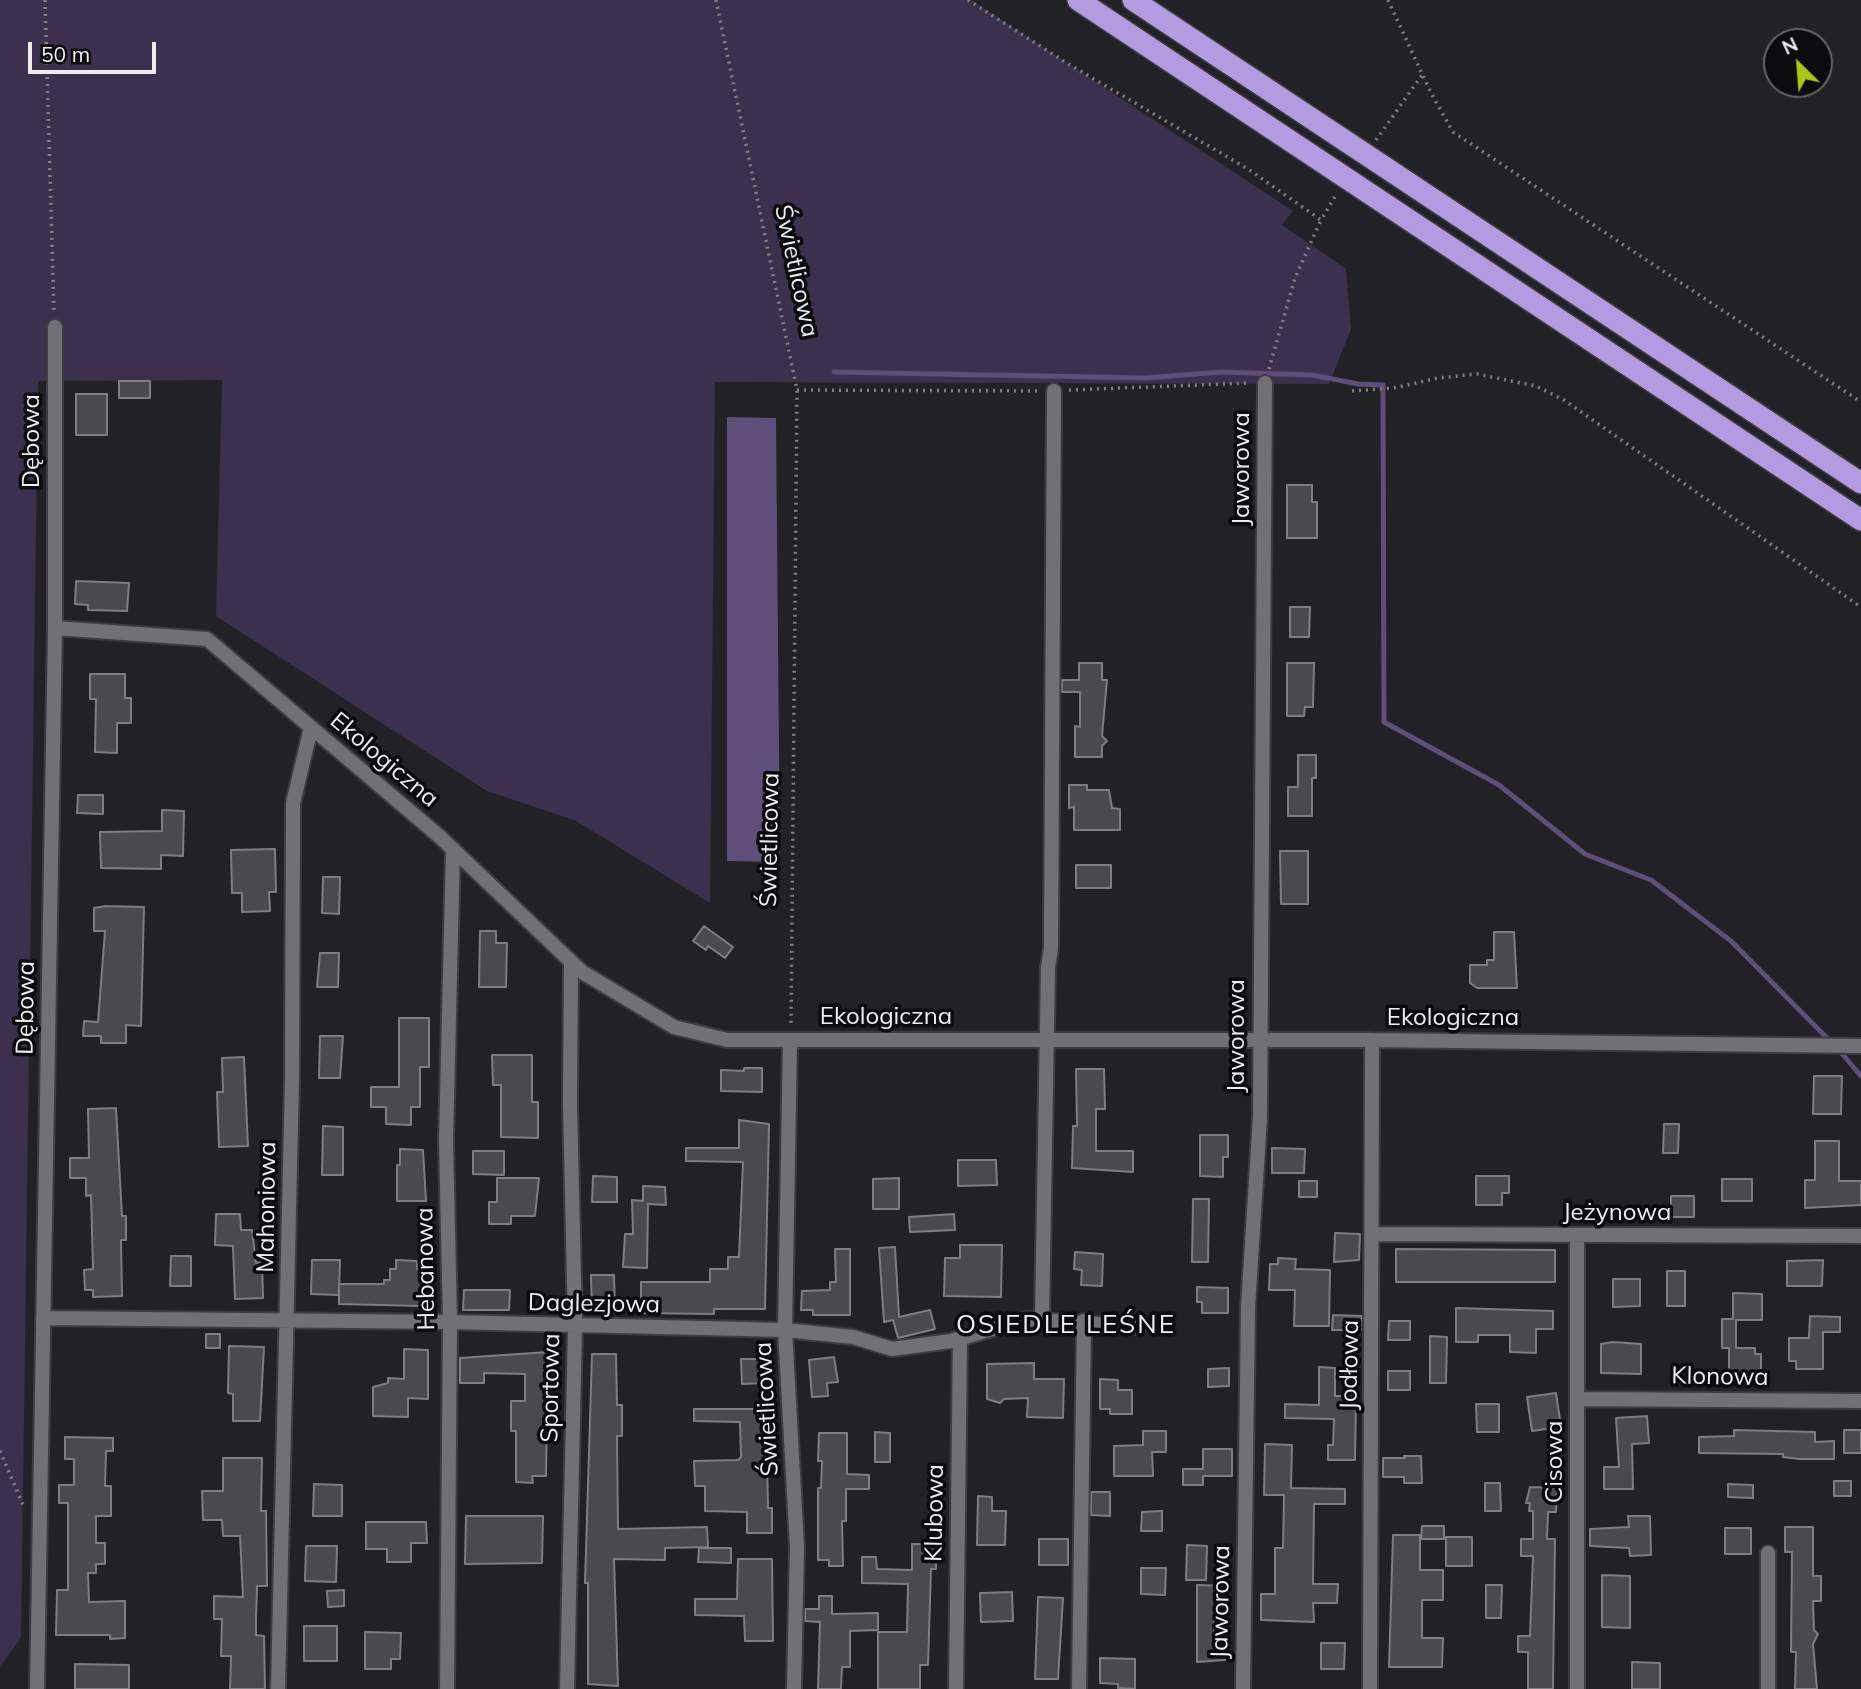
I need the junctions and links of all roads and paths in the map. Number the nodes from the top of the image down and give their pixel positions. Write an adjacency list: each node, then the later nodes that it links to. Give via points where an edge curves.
1 (45, 0): 11 (path)
2 (716, 0): 14 (path, Świetlicowa)
3 (968, 0): 10 (path, via 1248,169)
4 (1078, 0): 19 (highway)
5 (1133, 0): 18 (highway)
6 (1388, 0): 7 (path)
7 (1422, 75): 8 (path); 17 (path, via 1454,132)
8 (1376, 140)
9 (1336, 195): 10 (path)
10 (1321, 220): 12 (path, via 1295,278)
11 (54, 327): 21 (street, Dębowa)
12 (1271, 362)
13 (1265, 383): 15 (path); 27 (street, Jaworowa)
14 (797, 390): 15 (path); 26 (path, Świetlicowa)
15 (1054, 391): 25 (street)
16 (1352, 391): 20 (path, via 1477,374 1536,386 1564,400)
17 (1861, 402)
18 (1861, 483)
19 (1861, 520)
20 (1861, 607)
21 (55, 628): 22 (street, Ekologiczna, via 207,639); 33 (street, Dębowa)
22 (311, 728): 23 (street, Ekologiczna); 35 (street, Mahoniowa, via 293,803)
23 (453, 849): 24 (street, Ekologiczna); 37 (street, Hebanowa, via 446,1140)
24 (571, 962): 26 (street, Ekologiczna, via 674,1027 727,1040); 38 (street, Sportowa)
25 (1047, 1039): 26 (street, Ekologiczna); 27 (street, Ekologiczna); 34 (street)
26 (790, 1040): 40 (street, Świetlicowa)
27 (1260, 1040): 28 (street, Ekologiczna); 54 (street, Jaworowa, via 1248,1307)
28 (1372, 1040): 29 (street, Ekologiczna); 30 (street, Jodłowa)
29 (1861, 1046)
30 (1373, 1234): 31 (street, Jeżynowa); 55 (street, Jodłowa)
31 (1577, 1236): 32 (street, Jeżynowa); 42 (street, Cisowa)
32 (1861, 1236)
33 (43, 1318): 35 (street, Daglezjowa); 47 (street, Dębowa)
34 (1042, 1319): 36 (street, Daglezjowa); 41 (street, Daglezjowa)
35 (287, 1320): 37 (street, Daglezjowa); 48 (street, Mahoniowa)
36 (1084, 1321): 39 (street, Daglezjowa); 53 (street)
37 (450, 1322): 38 (street, Daglezjowa); 49 (street, Hebanowa)
38 (575, 1327): 40 (street, Daglezjowa); 50 (street, Sportowa)
39 (1139, 1327)
40 (785, 1330): 41 (street, Daglezjowa, via 853,1337 892,1349); 51 (street, Świetlicowa, via 797,1547)
41 (960, 1338): 52 (street, Klubowa)
42 (1578, 1399): 43 (street, Klonowa); 56 (street, Cisowa)
43 (1861, 1401)
44 (0, 1451): 45 (path)
45 (25, 1509)
46 (1768, 1553): 57 (street)
47 (37, 1689)
48 (278, 1689)
49 (447, 1689)
50 (567, 1689)
51 (794, 1689)
52 (956, 1689)
53 (1079, 1689)
54 (1243, 1689)
55 (1370, 1689)
56 (1577, 1689)
57 (1768, 1689)

